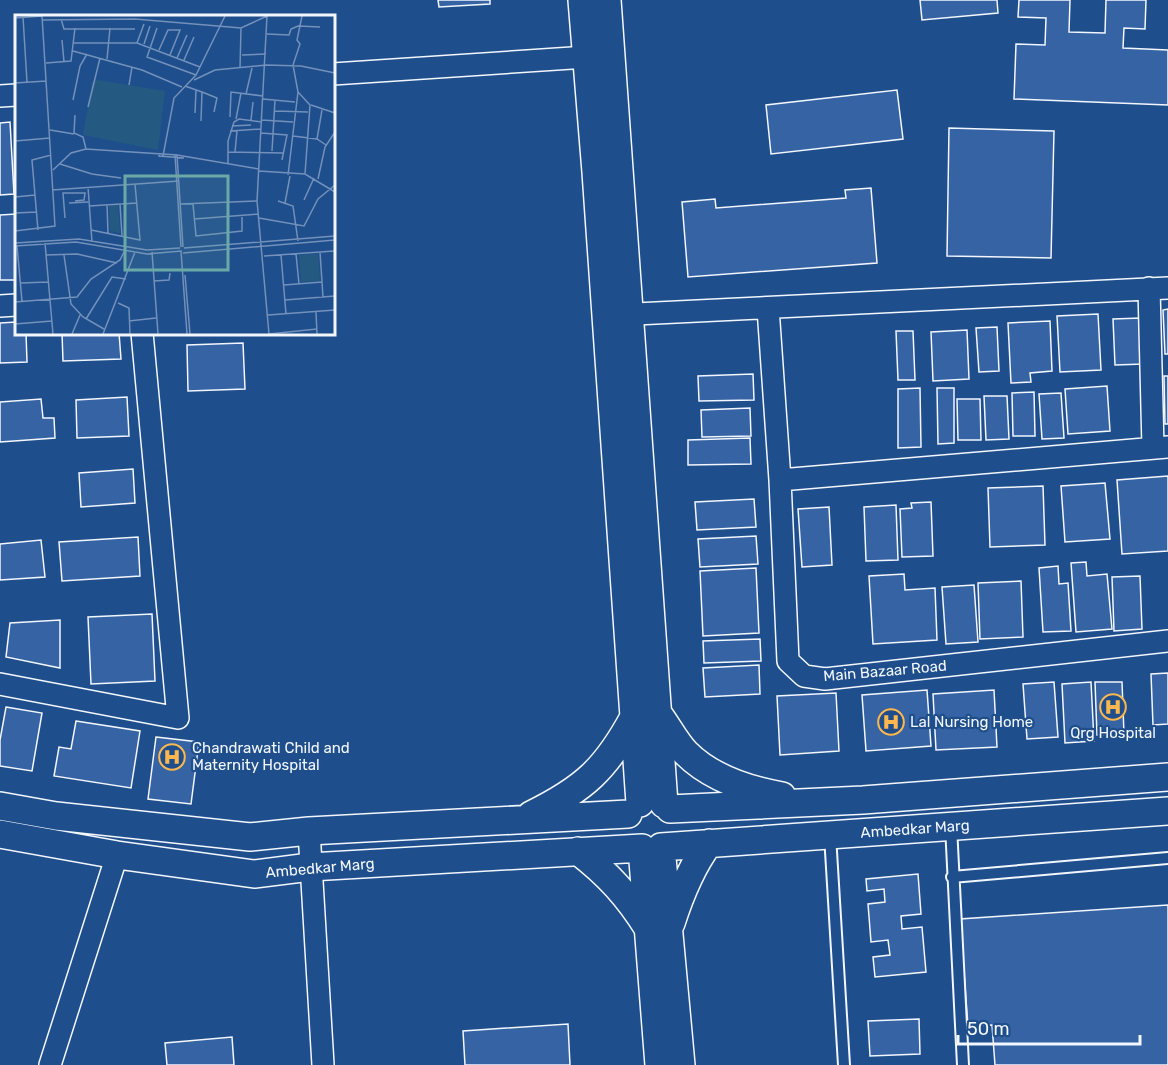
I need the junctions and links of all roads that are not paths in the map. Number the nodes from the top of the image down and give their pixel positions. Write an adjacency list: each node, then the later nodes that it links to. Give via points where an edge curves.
1 (582, 0): 3 (street)
2 (607, 0): 3 (street)
3 (599, 56): 4 (street); 11 (street)
4 (334, 74)
5 (15, 95): 6 (street)
6 (0, 96)
7 (1159, 288): 10 (street); 13 (street)
8 (15, 305): 9 (street)
9 (0, 306)
10 (768, 308): 11 (street); 14 (street, Main Bazaar Road)
11 (618, 314): 17 (street)
12 (142, 334): 16 (street, via 178,718)
13 (1161, 448): 14 (street)
14 (780, 480): 15 (street, Main Bazaar Road, via 788,661 804,676 825,679)
15 (1168, 641)
16 (0, 684)
17 (646, 716): 19 (street, via 717,776 768,794); 21 (street); 23 (street, via 599,771 561,800)
18 (1168, 777): 19 (street)
19 (815, 802): 21 (street)
20 (0, 806): 25 (street, via 56,816 250,837)
21 (650, 807): 23 (street); 29 (street, via 626,822 632,840); 29 (street, via 674,816 675,832 671,839)
22 (1168, 811): 24 (street, Ambedkar Marg)
23 (519, 820): 25 (street)
24 (951, 826): 26 (street, Ambedkar Marg); 34 (lane)
25 (309, 831): 33 (street)
26 (830, 834): 28 (street, Ambedkar Marg); 40 (lane)
27 (1, 837): 31 (street, Ambedkar Marg)
28 (709, 843): 29 (street, Ambedkar Marg); 35 (street, via 678,902)
29 (652, 848): 30 (street, Ambedkar Marg); 35 (street)
30 (578, 851): 33 (street, Ambedkar Marg); 35 (street, via 605,873)
31 (117, 855): 33 (street, Ambedkar Marg, via 254,874); 36 (street)
32 (1168, 858): 34 (lane)
33 (310, 867): 37 (street)
34 (952, 877): 41 (lane)
35 (658, 929): 38 (street); 39 (street)
36 (50, 1065)
37 (323, 1065)
38 (659, 1065)
39 (681, 1065)
40 (844, 1065)
41 (963, 1065)

